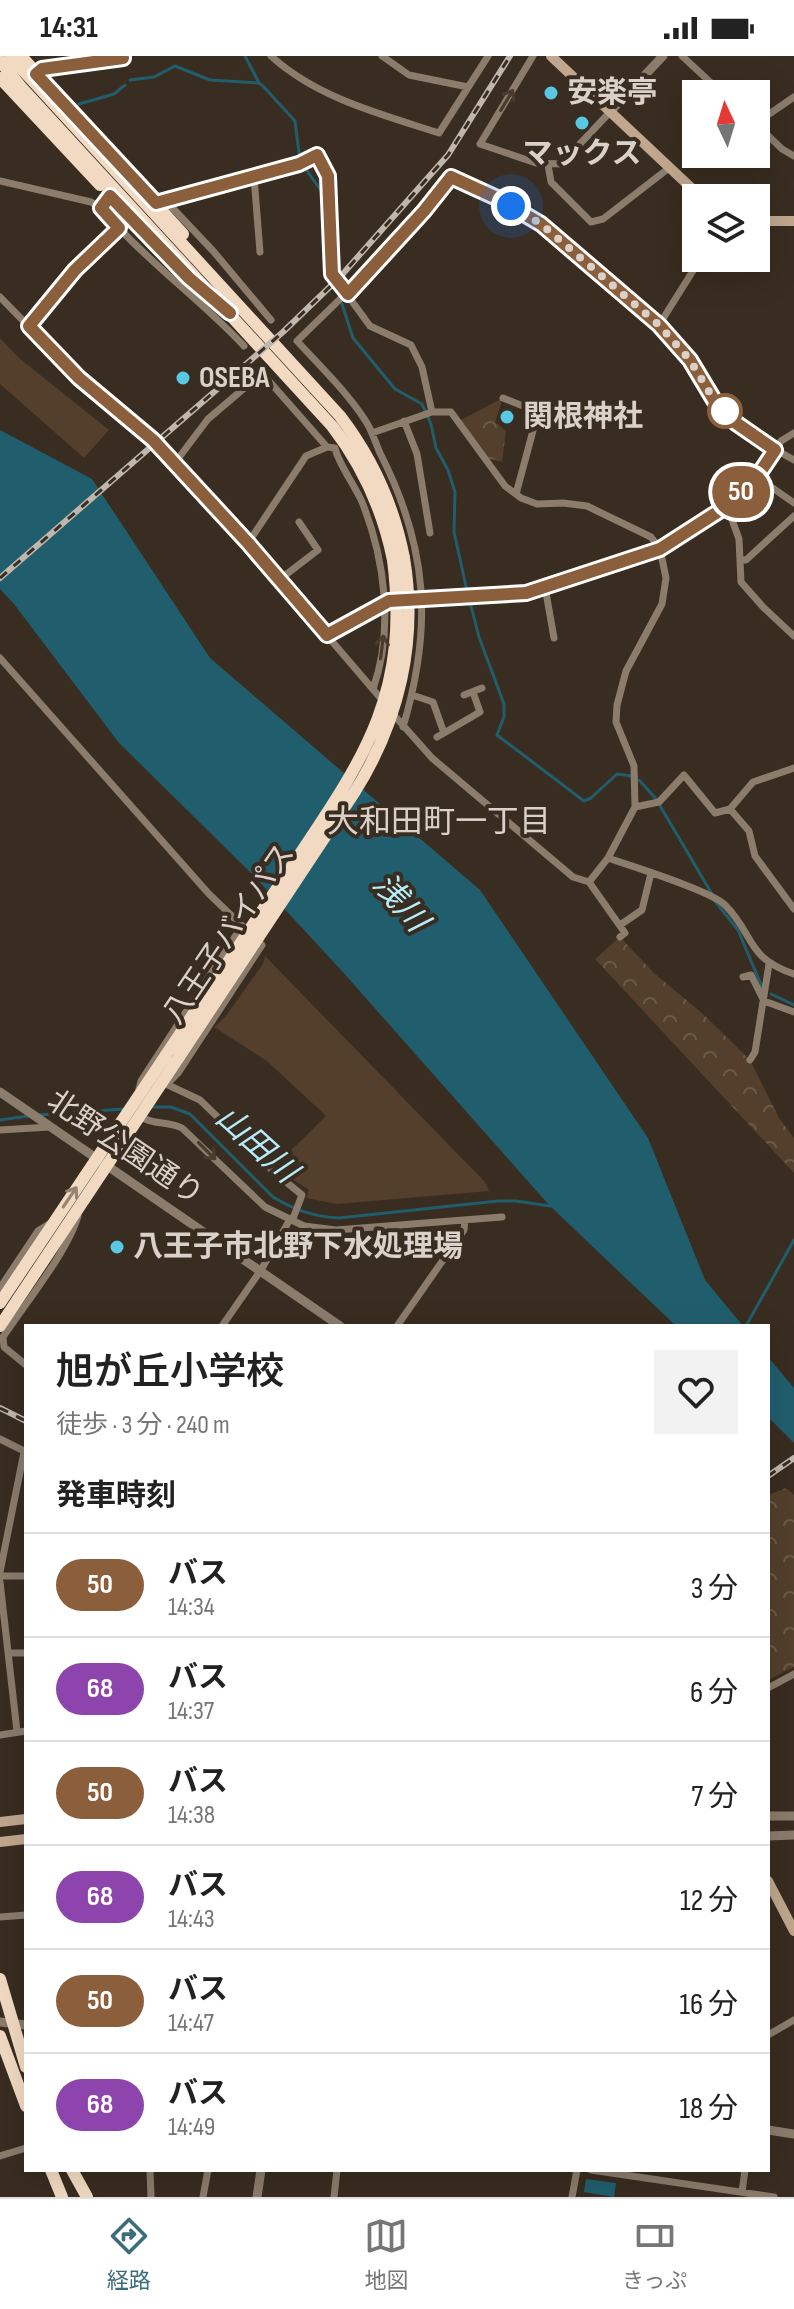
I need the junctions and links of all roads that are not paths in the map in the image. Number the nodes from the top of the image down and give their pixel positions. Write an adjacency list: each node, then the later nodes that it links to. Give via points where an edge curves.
1 (10, 56): 36 (highway, 八王子バイパス)
2 (21, 56): 12 (highway)
3 (271, 56): 15 (street, via 317,91 439,133)
4 (382, 56): 15 (street, via 409,75)
5 (488, 56): 15 (street)
6 (533, 56): 21 (street, one-way to 6, via 480,144)
7 (551, 56): 17 (main road)
8 (663, 56): 17 (street)
9 (682, 56): 14 (street)
10 (123, 58): 12 (street)
11 (0, 61): 36 (highway, 八王子バイパス)
12 (36, 74): 27 (highway)
13 (0, 78): 26 (highway)
14 (708, 80)
15 (468, 87)
16 (794, 97): 18 (street)
17 (610, 112): 21 (street, via 561,164); 22 (main road)
18 (770, 113)
19 (770, 137): 20 (street)
20 (794, 156)
21 (548, 165): 22 (street, via 551,182 591,222 603,219)
22 (669, 168): 25 (main road)
23 (254, 177): 27 (street); 32 (street); 34 (street, via 317,155 328,176 332,274)
24 (0, 181): 28 (street)
25 (687, 184)
26 (110, 196): 28 (street); 36 (highway, via 189,278)
27 (161, 202): 36 (highway); 37 (street, via 214,252)
28 (101, 208): 31 (street)
29 (770, 221): 30 (main road)
30 (794, 221)
31 (119, 228): 39 (street); 40 (street)
32 (260, 252)
33 (692, 272): 38 (street)
34 (348, 294): 38 (street, via 451,177 541,224); 43 (street, via 370,326 411,345); 45 (street, via 297,341 345,393)
35 (0, 297): 39 (street)
36 (236, 311): 41 (highway, 八王子バイパス); 47 (highway, 八王子バイパス)
37 (271, 320)
38 (659, 325): 49 (street, via 690,360 714,400)
39 (29, 326): 51 (street)
40 (244, 346)
41 (284, 371): 48 (highway, via 332,434); 60 (highway, 八王子バイパス, via 352,454 377,503)
42 (503, 398): 53 (street, via 538,412)
43 (432, 412): 44 (street); 53 (street, via 456,416)
44 (404, 421): 45 (street); 58 (street, via 417,454)
45 (372, 433): 47 (highway); 66 (street, via 407,515)
46 (794, 433): 49 (street)
47 (357, 440): 62 (highway, 八王子バイパス, via 387,497)
48 (331, 447): 51 (street, via 262,373 208,419); 59 (street, via 306,456); 60 (highway, via 345,453); 67 (street, via 372,530)
49 (775, 450): 50 (street); 52 (street)
50 (794, 460)
51 (174, 464): 59 (street)
52 (757, 477): 54 (street); 55 (street)
53 (516, 494): 61 (street, via 537,504 587,506 651,537)
54 (794, 503)
55 (727, 506): 61 (street); 63 (street)
56 (794, 516): 63 (street)
57 (299, 522): 64 (street, via 318,550)
58 (430, 533)
59 (248, 543): 64 (street)
60 (389, 543): 62 (highway, 八王子バイパス)
61 (660, 549): 65 (street); 79 (street, via 666,578 662,604 626,671 617,705 616,722 634,766)
62 (398, 559): 93 (highway, 八王子バイパス, bridge, via 395,652 369,743)
63 (742, 560): 69 (street, via 741,582)
64 (279, 580): 68 (street)
65 (545, 587): 66 (street, via 526,593); 70 (street)
66 (423, 599): 67 (street); 75 (street)
67 (385, 603): 68 (street); 73 (street, one-way to 67)
68 (327, 635): 73 (street)
69 (794, 636)
70 (554, 638)
71 (0, 658): 86 (street)
72 (482, 688): 74 (street)
73 (373, 689): 77 (street)
74 (473, 692): 75 (street, via 480,712 441,735 433,702); 76 (street)
75 (412, 695): 77 (street)
76 (464, 695)
77 (403, 727): 83 (street, via 432,758 573,877)
78 (794, 768): 80 (street, via 753,782)
79 (635, 807): 80 (street, via 659,802 684,775 715,813); 81 (street)
80 (730, 809): 84 (street, via 749,831 755,856)
81 (608, 858): 82 (street); 83 (street)
82 (651, 873): 85 (street, via 642,910); 88 (street, via 723,902)
83 (589, 882): 85 (street)
84 (794, 909)
85 (620, 925): 87 (street, via 625,933)
86 (242, 926): 95 (street, via 262,945 178,1073); 97 (street, via 141,1081)
87 (620, 937)
88 (769, 964): 89 (street); 91 (street)
89 (794, 974)
90 (743, 977): 91 (street, via 751,975)
91 (764, 1001): 92 (street); 94 (street)
92 (794, 1012)
93 (173, 1056): 95 (highway, 八王子バイパス); 97 (highway, 八王子バイパス)
94 (750, 1060)
95 (163, 1085): 98 (highway, 八王子バイパス); 105 (street, via 200,1100 300,1191)
96 (0, 1092): 99 (street, 北野公園通り)
97 (136, 1099): 101 (highway, 八王子バイパス)
98 (142, 1116): 102 (highway, 八王子バイパス); 105 (street, one-way to 105, via 182,1128 252,1196)
99 (46, 1124): 100 (street); 101 (street, 北野公園通り)
100 (0, 1130)
101 (96, 1158): 102 (street, 北野公園通り); 106 (highway, 八王子バイパス, one-way to 101)
102 (108, 1166): 103 (highway, 八王子バイパス); 108 (street, 北野公園通り)
103 (81, 1206): 114 (highway, 八王子バイパス); 115 (street, via 75,1229 3,1337 4,1347)
104 (502, 1217): 107 (street)
105 (291, 1218): 107 (street, via 336,1230); 108 (street)
106 (55, 1220): 109 (street, via 38,1231); 110 (highway, 八王子バイパス)
107 (465, 1220): 113 (street, via 464,1230)
108 (261, 1270): 111 (street); 112 (street, 北野公園通り)
109 (0, 1288)
110 (0, 1303)
111 (223, 1324)
112 (337, 1324)
113 (398, 1324)
114 (0, 1326)
115 (24, 1363)
116 (0, 1439): 117 (street)
117 (24, 1451)
118 (24, 1457): 119 (street)
119 (0, 1574): 120 (street)
120 (24, 1576)
121 (0, 1582): 122 (street)
122 (9, 1653): 123 (street); 126 (street)
123 (24, 1653)
124 (794, 1674): 125 (street)
125 (770, 1687)
126 (22, 1731): 127 (street)
127 (0, 1735)
128 (789, 1816): 133 (street, via 778,1827)
129 (24, 1819): 130 (main road)
130 (0, 1823)
131 (794, 1835): 133 (street)
132 (770, 1836): 133 (street)
133 (783, 1836)
134 (24, 1839): 135 (main road)
135 (2, 1840)
136 (770, 1885): 139 (main road)
137 (24, 1915): 138 (street)
138 (0, 1917)
139 (794, 1931)
140 (0, 1979): 142 (highway)
141 (794, 2020): 143 (street)
142 (6, 2022): 145 (highway)
143 (770, 2034)
144 (0, 2036): 146 (highway)
145 (24, 2062)
146 (24, 2101)
147 (770, 2130): 148 (street)
148 (794, 2134)
149 (24, 2149): 150 (street)
150 (0, 2156)
151 (51, 2172): 162 (highway)
152 (70, 2172): 163 (highway)
153 (70, 2172): 164 (highway)
154 (150, 2172): 165 (street)
155 (208, 2172): 166 (street)
156 (261, 2172): 167 (street)
157 (337, 2172): 168 (street)
158 (577, 2172): 169 (street)
159 (605, 2172): 161 (street)
160 (745, 2172): 161 (street)
161 (742, 2192): 170 (street)
162 (60, 2197)
163 (77, 2197)
164 (87, 2197)
165 (151, 2197)
166 (203, 2197)
167 (257, 2197)
168 (334, 2197)
169 (572, 2197)
170 (770, 2197)

